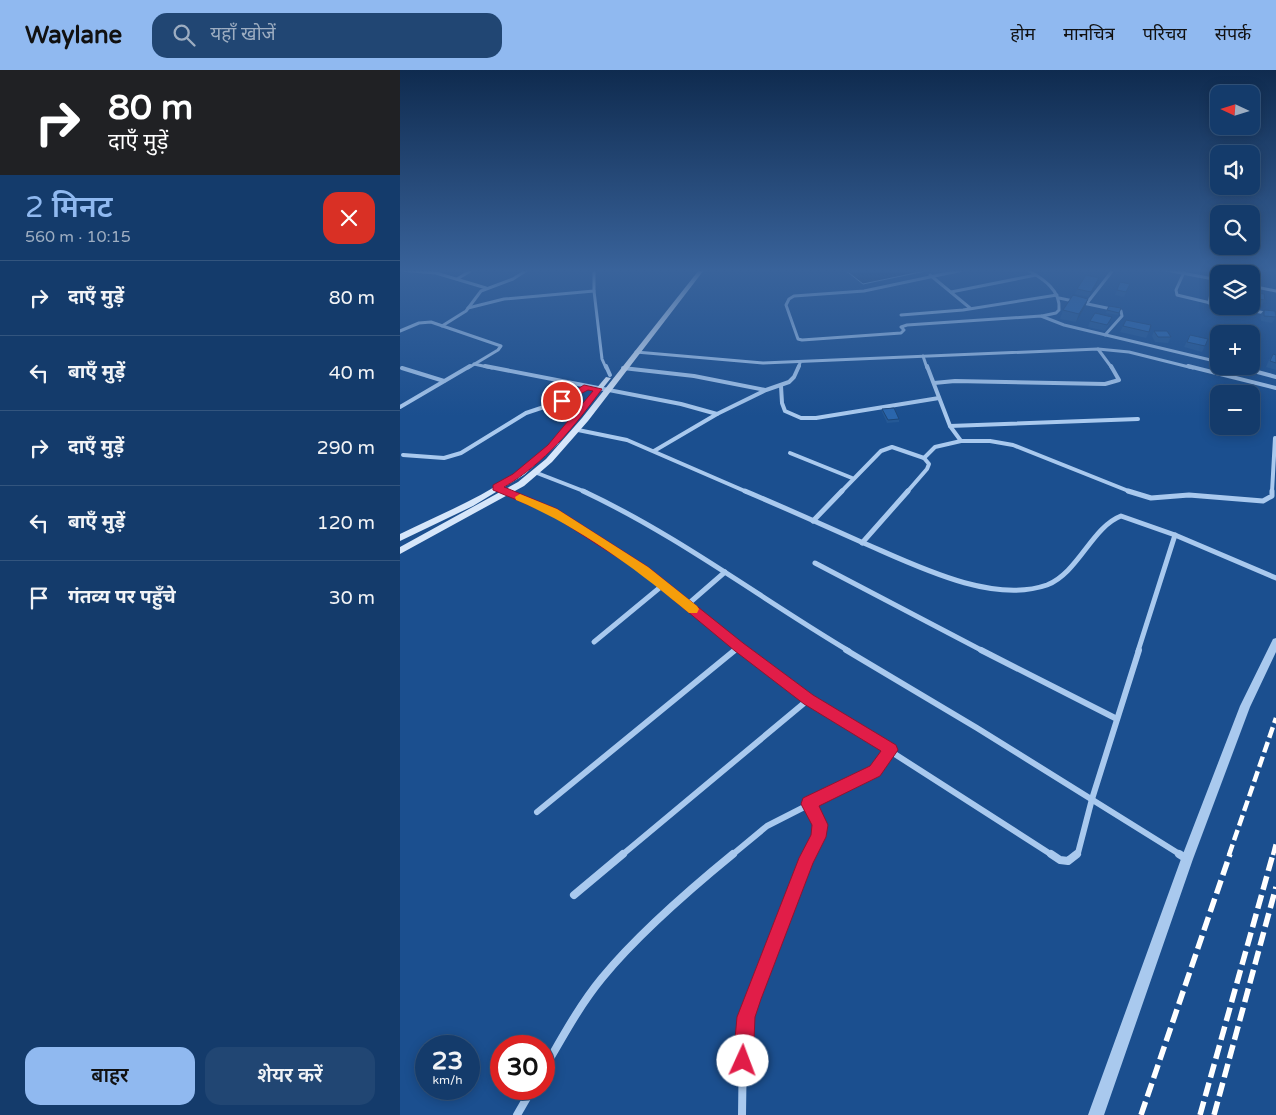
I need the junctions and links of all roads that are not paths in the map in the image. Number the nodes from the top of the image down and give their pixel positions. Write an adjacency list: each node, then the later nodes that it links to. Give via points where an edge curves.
1 (452, 319): 9 (street)
2 (597, 319): 21 (street, via 603,365)
3 (655, 319): 21 (main road)
4 (662, 319): 13 (main road)
5 (791, 319): 6 (street, via 798,339 807,341 901,333 904,330 901,327 907,324)
6 (995, 319)
7 (1049, 319): 11 (street)
8 (1120, 319): 11 (street)
9 (442, 326): 10 (street, via 427,322); 17 (street, via 501,346)
10 (400, 332)
11 (1105, 335): 15 (street)
12 (1098, 349): 14 (street); 24 (street, via 1119,380 1105,384); 27 (street, via 1129,352)
13 (635, 352): 16 (street, via 738,362); 19 (main road)
14 (923, 356): 16 (street); 24 (street)
15 (1210, 360)
16 (800, 363): 25 (street, via 794,377)
17 (474, 364): 23 (street); 26 (street)
18 (402, 368): 23 (street)
19 (623, 368): 28 (main road); 29 (street, via 730,381)
20 (1260, 373): 22 (street)
21 (610, 376): 28 (main road)
22 (1276, 377)
23 (444, 381): 31 (street)
24 (934, 383): 30 (street)
25 (781, 386): 29 (street); 30 (street, via 785,411 800,418)
26 (587, 387): 28 (street); 40 (street, via 562,401 526,413 461,453 444,458)
27 (1276, 388)
28 (602, 390): 32 (street); 35 (main road); 44 (main road, via 551,447)
29 (766, 390): 32 (street)
30 (939, 398): 34 (street)
31 (400, 407)
32 (717, 414): 38 (street)
33 (1138, 419): 34 (street)
34 (950, 426): 37 (street)
35 (578, 430): 38 (street, via 627,440); 42 (main road)
36 (1274, 438): 46 (street)
37 (961, 441): 41 (street, via 935,447); 46 (street, via 1013,444 1151,498 1189,494 1255,502)
38 (654, 452): 47 (street)
39 (790, 453): 43 (street)
40 (403, 456)
41 (924, 458): 43 (street, via 892,447 881,450); 50 (street, via 929,464 927,469)
42 (537, 473): 45 (main road); 53 (street, via 574,485 669,536)
43 (852, 478): 47 (street)
44 (497, 488): 45 (street); 49 (main road)
45 (507, 492): 51 (main road); 55 (street, via 554,512)
46 (1274, 497)
47 (813, 521): 50 (street)
48 (1175, 536): 50 (street, via 1128,517 1114,518 1051,584 1028,590 995,588 946,578); 54 (street); 61 (street)
49 (400, 538)
50 (862, 543)
51 (400, 551)
52 (815, 563): 61 (street)
53 (725, 572): 56 (street); 63 (street, via 801,623)
54 (1276, 578)
55 (663, 585): 56 (street); 57 (street)
56 (687, 605): 59 (street)
57 (594, 642)
58 (1276, 642): 66 (street, via 1245,706)
59 (739, 647): 60 (street); 65 (street)
60 (809, 699): 62 (street); 67 (street)
61 (1117, 719): 63 (street)
62 (891, 750): 63 (street, via 1060,860 1072,860 1078,853); 64 (street, via 875,771)
63 (1092, 799): 66 (street)
64 (808, 804): 68 (street, via 767,826 648,930 602,978); 71 (street, via 820,825 818,837 746,1017)
65 (537, 812)
66 (1187, 859): 72 (street)
67 (574, 895)
68 (555, 1050)
69 (526, 1100): 70 (street)
70 (517, 1115)
71 (742, 1115)
72 (1096, 1115)

